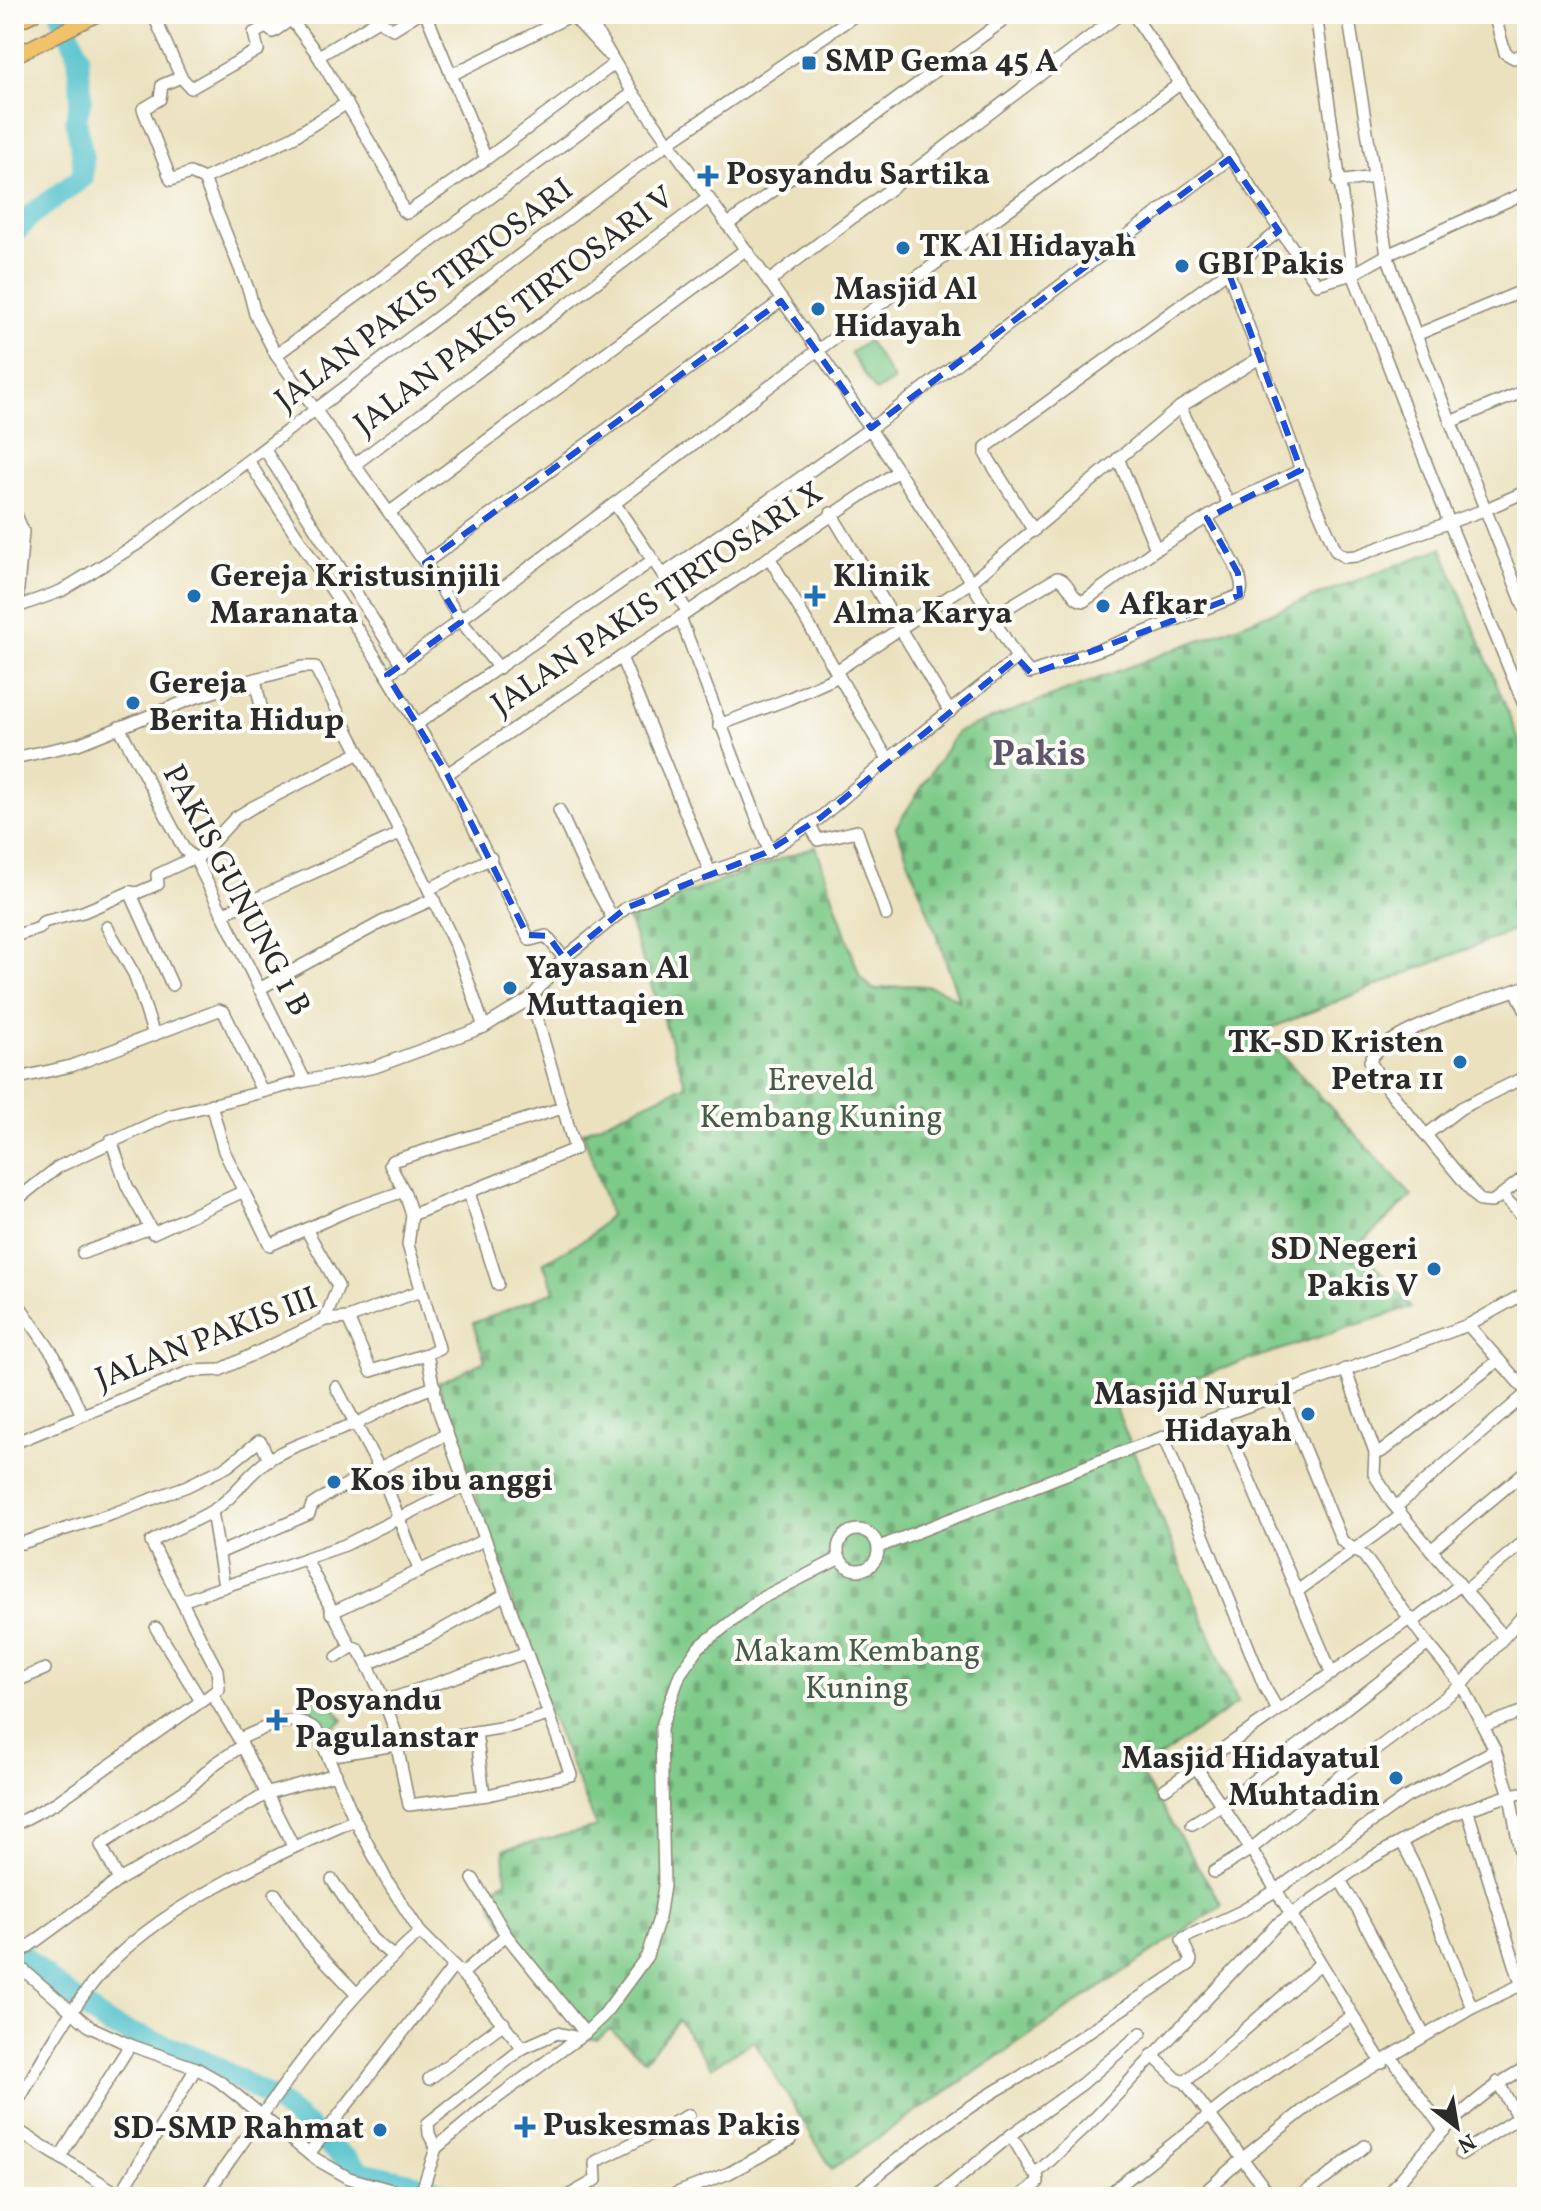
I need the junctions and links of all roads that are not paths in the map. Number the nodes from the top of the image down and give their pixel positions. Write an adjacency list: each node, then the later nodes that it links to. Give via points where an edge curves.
1 (33, 14): 16 (main road)
2 (98, 14): 17 (main road)
3 (153, 14): 22 (street)
4 (417, 14): 19 (street, via 393,29 378,20)
5 (426, 14): 21 (street)
6 (586, 14): 20 (street)
7 (857, 14): 26 (street, JALAN PAKIS TIRTOSARI)
8 (1012, 14): 34 (street, JALAN PAKIS TIRTOSARI V)
9 (1120, 14): 40 (street)
10 (1133, 14): 23 (street)
11 (1316, 14): 31 (street)
12 (1348, 14): 29 (street)
13 (1494, 14): 18 (street, via 1505,53 1514,58)
14 (292, 15): 19 (street); 22 (street, via 273,32 266,27 254,33 258,50 193,88)
15 (571, 15): 20 (street); 21 (street)
16 (14, 23)
17 (18, 52)
18 (1524, 55)
19 (319, 56): 25 (street)
20 (611, 59): 24 (street); 27 (street)
21 (451, 75): 27 (street)
22 (181, 77): 30 (street, via 162,85 160,99 143,109 169,179 190,173)
23 (1181, 83): 28 (street); 44 (street)
24 (633, 93): 26 (street); 45 (street)
25 (347, 103): 27 (street, via 390,176 404,213); 30 (street, via 293,137)
26 (668, 143): 33 (street); 49 (street, JALAN PAKIS TIRTOSARI)
27 (486, 159)
28 (1229, 159): 35 (street); 51 (street)
29 (1374, 177): 31 (street); 37 (street)
30 (204, 179): 45 (street)
31 (1338, 182): 39 (street)
32 (1527, 192): 37 (street)
33 (707, 199): 34 (street); 55 (street, JALAN PAKIS TIRTOSARI V)
34 (727, 225): 36 (street)
35 (1279, 231): 38 (street); 39 (street, via 1317,284)
36 (745, 250): 40 (street); 63 (street)
37 (1387, 255): 39 (street); 43 (street)
38 (1228, 271): 46 (street); 67 (street, via 986,447)
39 (1353, 274): 66 (street)
40 (768, 282): 42 (street)
41 (1527, 289): 43 (street)
42 (781, 301): 44 (street); 71 (street)
43 (1416, 335): 50 (street)
44 (818, 350): 51 (street); 59 (street)
45 (276, 355): 49 (street)
46 (1261, 357): 48 (street); 56 (street)
47 (1527, 390): 50 (street)
48 (1180, 407): 53 (street); 60 (street)
49 (315, 412): 52 (street, JALAN PAKIS TIRTOSARI); 55 (street)
50 (1450, 422): 62 (street)
51 (871, 428): 57 (street); 72 (street)
52 (265, 450): 54 (street, JALAN PAKIS TIRTOSARI); 84 (street)
53 (1118, 458): 67 (street); 68 (street)
54 (249, 462): 75 (street, JALAN PAKIS TIRTOSARI, via 139,543 61,591); 87 (street)
55 (354, 465): 63 (street)
56 (1301, 470): 60 (street); 66 (street, via 1332,545 1345,557)
57 (898, 471): 64 (street, JALAN PAKIS TIRTOSARI X); 73 (street)
58 (1527, 491): 62 (street)
59 (615, 504): 70 (street); 79 (street)
60 (1229, 504): 65 (street)
61 (14, 510): 75 (street, via 23,531)
62 (1484, 510): 66 (street); 74 (street)
63 (390, 512): 71 (street)
64 (831, 513): 69 (street, JALAN PAKIS TIRTOSARI X); 80 (street)
65 (1207, 518): 68 (street); 83 (street, via 1238,573 1240,595 1033,674)
66 (1449, 522): 91 (street)
67 (1034, 531): 73 (street)
68 (1156, 549): 78 (street, via 1084,601 1057,578)
69 (769, 557): 76 (street, JALAN PAKIS TIRTOSARI X); 86 (street)
70 (653, 560): 72 (street); 85 (street)
71 (425, 563): 79 (street)
72 (664, 574): 76 (street)
73 (971, 582): 78 (street); 80 (street)
74 (1523, 594): 77 (street)
75 (16, 601): 81 (street)
76 (684, 614): 82 (street, JALAN PAKIS TIRTOSARI X); 93 (street)
77 (1527, 614)
78 (992, 617): 83 (street)
79 (461, 621): 84 (street); 85 (street)
80 (901, 630): 86 (street); 90 (street)
81 (14, 635)
82 (621, 657): 98 (street, JALAN PAKIS TIRTOSARI X); 105 (street)
83 (1017, 658): 90 (street)
84 (402, 665): 87 (street)
85 (499, 668): 92 (street)
86 (838, 673): 93 (street); 97 (street)
87 (387, 675): 92 (street)
88 (255, 679): 89 (street); 94 (street); 95 (street, via 315,667)
89 (262, 711)
90 (950, 712): 97 (street)
91 (1527, 712)
92 (417, 724): 98 (street)
93 (719, 725): 102 (street)
94 (119, 727): 96 (street, via 78,744); 104 (street, PAKIS GUNUNG 1 B, via 184,849)
95 (359, 753): 101 (street); 104 (street, via 235,818)
96 (14, 758)
97 (890, 758): 100 (street)
98 (447, 774): 103 (street)
99 (559, 810): 110 (street)
100 (810, 825): 102 (street); 109 (street, via 818,840 857,831)
101 (401, 833): 107 (street); 108 (street)
102 (769, 850): 105 (street)
103 (491, 858): 107 (street); 113 (street, via 530,940 546,936)
104 (195, 859): 106 (street, via 157,875 157,884); 108 (street, PAKIS GUNUNG 1 B)
105 (710, 872): 110 (street)
106 (130, 892): 112 (street); 114 (street)
107 (431, 894): 116 (street); 119 (street)
108 (222, 914): 116 (street, PAKIS GUNUNG 1 B)
109 (886, 915)
110 (612, 917): 113 (street)
111 (107, 927): 120 (street, via 134,974)
112 (14, 936)
113 (564, 958): 117 (street)
114 (172, 985)
115 (1522, 988): 118 (street); 127 (street, via 1417,1028 1371,1056 1374,1072)
116 (259, 989): 123 (street, PAKIS GUNUNG 1 B)
117 (531, 998): 119 (street); 126 (street)
118 (1527, 1014)
119 (484, 1027): 123 (street, via 375,1067)
120 (154, 1035): 122 (street, via 71,1066); 124 (street, via 222,1010)
121 (1527, 1076): 127 (street, via 1461,1108)
122 (14, 1079)
123 (305, 1081): 124 (street)
124 (262, 1091): 125 (street)
125 (211, 1104): 128 (street); 131 (street)
126 (562, 1108): 130 (street, via 392,1161); 132 (street, via 576,1145 572,1151)
127 (1426, 1135): 133 (street, via 1480,1201)
128 (111, 1140): 134 (street, via 58,1167); 137 (street, via 127,1186)
129 (1527, 1175): 133 (street)
130 (404, 1191): 135 (street); 138 (street)
131 (242, 1192): 137 (street, via 157,1233); 138 (street, via 270,1245)
132 (469, 1193): 135 (street); 140 (street)
133 (1503, 1196): 136 (street)
134 (14, 1202)
135 (412, 1215): 141 (street, via 408,1245)
136 (1527, 1221)
137 (150, 1228): 139 (street)
138 (306, 1229): 145 (street, via 338,1286)
139 (83, 1253)
140 (498, 1284)
141 (420, 1291): 144 (street, JALAN PAKIS III); 147 (street, via 439,1348)
142 (1527, 1292): 146 (street)
143 (14, 1298): 154 (street, via 55,1357)
144 (348, 1318): 145 (street, JALAN PAKIS III); 147 (street, via 371,1371)
145 (325, 1320): 154 (street, JALAN PAKIS III, via 220,1370 191,1371)
146 (1468, 1325): 148 (street); 149 (street)
147 (427, 1354): 151 (street)
148 (1499, 1360): 152 (street); 160 (street)
149 (1345, 1369): 153 (street); 160 (street)
150 (336, 1387): 156 (street)
151 (435, 1387): 156 (street); 157 (street)
152 (1527, 1392): 166 (street)
153 (1281, 1393): 155 (street); 172 (street, via 1342,1541)
154 (82, 1415): 159 (street, JALAN PAKIS III)
155 (1222, 1416): 158 (street); 180 (street)
156 (356, 1423): 161 (street); 162 (street)
157 (447, 1434): 162 (street); 164 (street)
158 (1164, 1438): 171 (street); 199 (street)
159 (14, 1443)
160 (1375, 1452): 166 (street, via 1374,1474)
161 (269, 1460): 165 (street); 170 (street, via 260,1441 228,1466 187,1486)
162 (379, 1468): 167 (street); 174 (street, via 314,1503 309,1514)
163 (1527, 1470): 173 (street)
164 (466, 1485): 167 (street); 169 (street)
165 (212, 1511): 174 (street); 182 (street, via 151,1542)
166 (1399, 1511): 172 (street); 173 (street)
167 (398, 1519): 176 (street); 177 (street)
168 (1527, 1539): 179 (street)
169 (484, 1540): 177 (street); 181 (street)
170 (14, 1543)
171 (879, 1547): 175 (street, via 865,1569 855,1570); 175 (street, via 867,1533 851,1532 838,1547)
172 (1356, 1549): 180 (street); 185 (street)
173 (1431, 1550): 179 (street)
174 (219, 1553): 178 (street)
175 (840, 1558): 247 (street, via 760,1599 699,1647 680,1674 661,1728 664,1886 659,1918 647,1956 606,2013)
176 (306, 1559): 178 (street); 184 (street)
177 (420, 1572): 184 (street)
178 (224, 1587): 182 (street)
179 (1462, 1588): 185 (street); 187 (street)
180 (1296, 1592): 194 (street)
181 (504, 1595): 190 (street); 192 (street)
182 (182, 1601): 197 (street, via 217,1670 219,1689)
183 (1527, 1611): 187 (street)
184 (331, 1613): 189 (street)
185 (1412, 1620): 188 (street); 194 (street)
186 (156, 1628): 197 (street)
187 (1503, 1636): 196 (street)
188 (1428, 1644): 196 (street); 215 (street)
189 (352, 1647): 191 (street); 192 (street)
190 (525, 1653): 198 (street); 201 (street)
191 (337, 1657)
192 (368, 1664): 198 (street)
193 (45, 1669): 195 (street)
194 (1332, 1674): 199 (street)
195 (14, 1682)
196 (1462, 1685): 202 (street); 222 (street)
197 (206, 1698): 204 (street); 219 (street, via 57,1802)
198 (385, 1701): 205 (street)
199 (1278, 1710): 208 (street)
200 (1527, 1710): 202 (street)
201 (548, 1715): 203 (street); 213 (street, via 571,1776)
202 (1483, 1726): 206 (street)
203 (476, 1732): 205 (street); 213 (street)
204 (241, 1743): 207 (street, via 280,1722 295,1720 317,1731); 212 (street); 226 (street, via 190,1787 101,1845)
205 (398, 1746): 207 (street); 213 (street, via 409,1805)
206 (1495, 1750): 214 (street); 229 (street, via 1405,1798)
207 (328, 1756): 209 (street)
208 (1196, 1767): 210 (street); 215 (street)
209 (336, 1774): 212 (street); 217 (street)
210 (1165, 1789)
211 (1527, 1792): 214 (street)
212 (268, 1793): 221 (street); 226 (street)
213 (484, 1795)
214 (1510, 1795): 216 (street); 223 (street)
215 (1222, 1805): 218 (street); 222 (street)
216 (1467, 1809): 220 (street); 239 (street)
217 (355, 1820): 221 (street); 233 (street)
218 (1192, 1824)
219 (14, 1825)
220 (1402, 1842): 228 (street); 242 (street)
221 (293, 1846): 241 (street, via 142,1935)
222 (1251, 1849): 224 (street); 229 (street)
223 (1524, 1863): 230 (street)
224 (1214, 1872)
225 (473, 1879): 234 (street)
226 (119, 1880): 235 (street)
227 (332, 1880): 236 (street, via 372,1939)
228 (1340, 1880): 232 (street); 246 (street)
229 (1275, 1891): 232 (street); 283 (street, via 1184,1938 1190,1964 994,2091)
230 (1527, 1891)
231 (275, 1894): 240 (street, via 309,1944)
232 (1291, 1915): 237 (street); 250 (street)
233 (420, 1932): 236 (street); 238 (street)
234 (506, 1935): 238 (street); 247 (street)
235 (18, 1956): 241 (street)
236 (393, 1956): 240 (street)
237 (1320, 1964): 243 (street); 255 (street)
238 (458, 1970): 244 (street); 271 (street)
239 (1524, 1983): 242 (street)
240 (356, 1993): 262 (street)
241 (76, 2005): 248 (street, via 90,2027); 259 (street)
242 (1472, 2008): 246 (street)
243 (1352, 2016): 251 (street); 261 (street)
244 (504, 2023): 249 (street); 254 (street)
245 (1141, 2033): 267 (street)
246 (1424, 2035): 251 (street)
247 (582, 2036): 249 (street, via 557,2033); 258 (street)
248 (130, 2045): 253 (street); 273 (street)
249 (523, 2048): 257 (street)
250 (1152, 2055): 255 (street); 275 (street)
251 (1387, 2060): 265 (street); 274 (street, via 1315,2101)
252 (1527, 2067): 256 (street)
253 (196, 2068): 262 (street); 279 (street)
254 (429, 2079)
255 (1185, 2082): 261 (street)
256 (1498, 2082): 263 (street); 265 (street)
257 (475, 2086): 258 (street); 270 (street, via 430,2121)
258 (490, 2103): 270 (street)
259 (14, 2108)
260 (689, 2115): 281 (street, via 597,2161 596,2180)
261 (1211, 2115): 274 (street); 286 (street)
262 (261, 2116): 271 (street); 280 (street)
263 (1519, 2117): 266 (street); 272 (street)
264 (14, 2128): 273 (street)
265 (1443, 2129): 289 (street)
266 (1527, 2134)
267 (1011, 2135): 275 (street); 284 (street)
268 (790, 2140): 282 (street, via 729,2173)
269 (1365, 2146): 288 (street)
270 (436, 2148): 276 (street)
271 (312, 2149): 277 (street, via 349,2178)
272 (1461, 2154)
273 (60, 2157): 279 (street)
274 (1243, 2158): 278 (street); 287 (street)
275 (1037, 2172): 285 (street, via 1038,2183)
276 (421, 2191): 277 (street)
277 (395, 2194)
278 (1205, 2195)
279 (122, 2196)
280 (204, 2197)
281 (566, 2197)
282 (667, 2197)
283 (851, 2197)
284 (936, 2197)
285 (1019, 2197)
286 (1105, 2197)
287 (1271, 2197)
288 (1298, 2197)
289 (1386, 2197)

